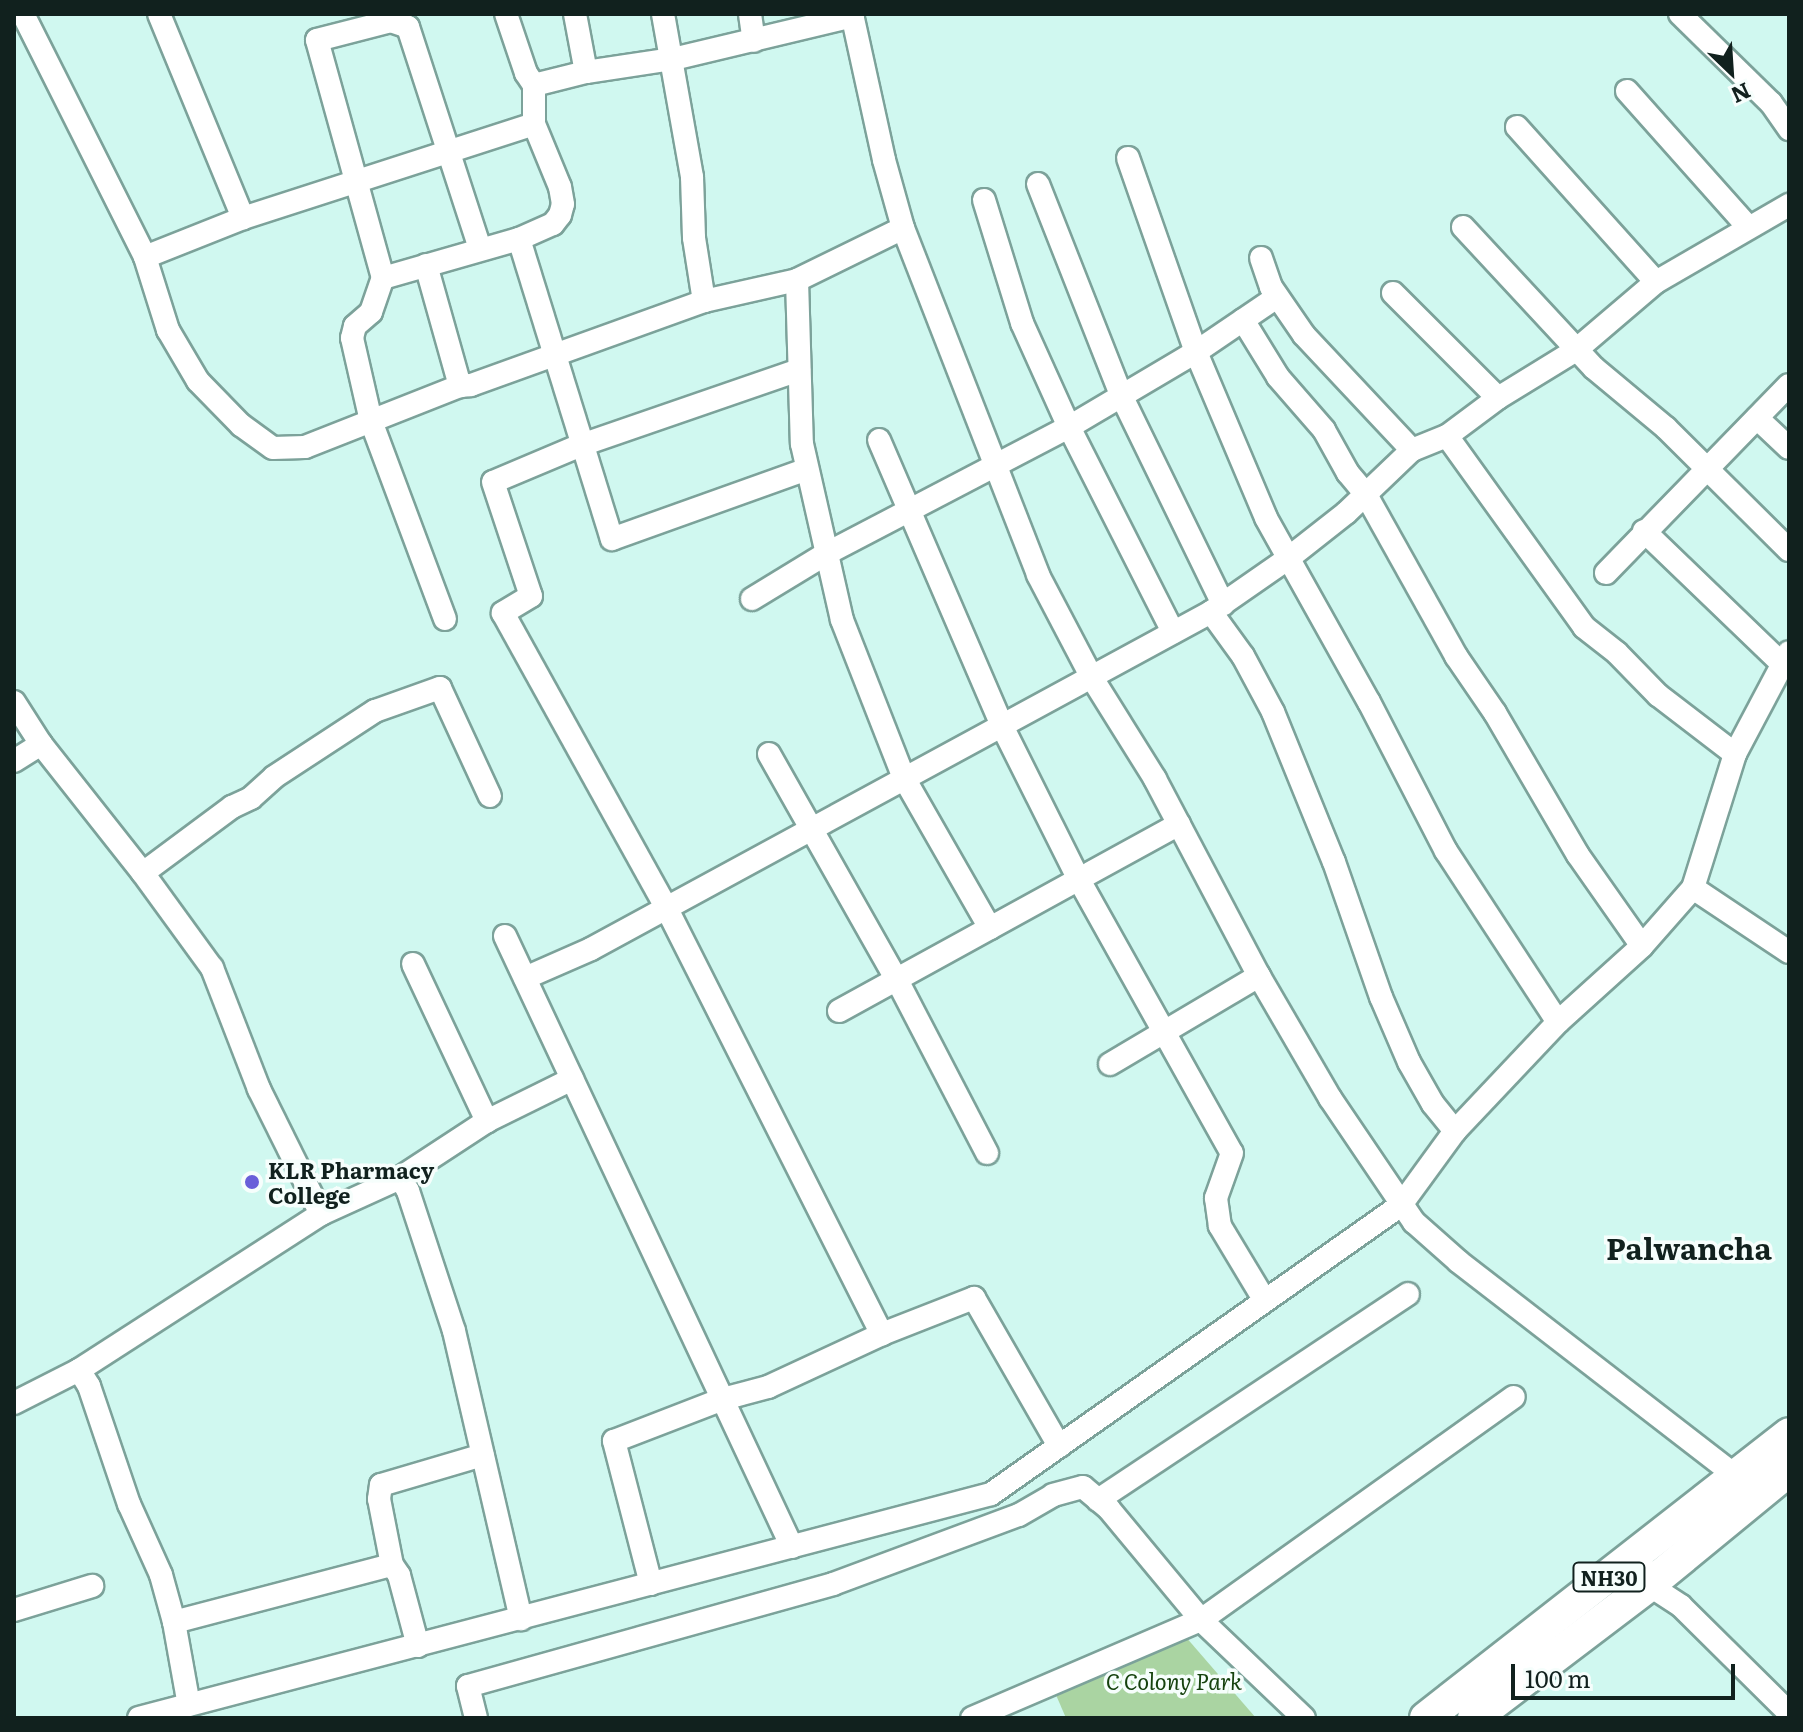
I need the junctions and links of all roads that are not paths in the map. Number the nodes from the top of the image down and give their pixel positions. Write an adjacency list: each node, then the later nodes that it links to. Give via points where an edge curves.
1 (23, 14): 29 (street)
2 (159, 14): 23 (street)
3 (506, 14): 12 (street)
4 (575, 14): 11 (street)
5 (663, 14): 10 (street)
6 (750, 14): 9 (street)
7 (1680, 14): 16 (street, via 1771,103)
8 (852, 15): 9 (street); 26 (street)
9 (754, 41): 10 (street)
10 (673, 59): 11 (street); 37 (street)
11 (586, 72): 12 (street)
12 (534, 85): 14 (street)
13 (1627, 91): 25 (street)
14 (534, 124): 17 (street); 27 (street, via 563,204 553,224)
15 (1517, 127): 34 (street)
16 (1789, 129)
17 (450, 154): 19 (street); 19 (street, via 408,27 391,21 317,40); 28 (street)
18 (1128, 158): 40 (street)
19 (357, 183): 23 (street); 32 (street)
20 (1038, 184): 45 (street)
21 (984, 200): 49 (street, via 1022,323)
22 (1789, 205): 25 (street)
23 (243, 218): 29 (street)
24 (1463, 227): 39 (street)
25 (1748, 227): 34 (street)
26 (903, 228): 33 (street); 55 (street)
27 (519, 239): 28 (street); 41 (street)
28 (480, 248): 31 (street)
29 (145, 257): 48 (street, via 168,330 198,381 241,425 273,448 305,447)
30 (1261, 258): 36 (street)
31 (426, 265): 32 (street); 44 (street)
32 (383, 278): 48 (street, via 371,312 355,326 352,338)
33 (797, 280): 37 (street); 42 (street)
34 (1656, 282): 39 (street)
35 (1393, 293): 46 (street)
36 (1277, 297): 38 (street); 54 (street, via 1304,335)
37 (704, 301): 41 (street)
38 (1243, 320): 40 (street); 58 (street, via 1278,377 1324,430)
39 (1576, 350): 46 (street); 57 (street)
40 (1196, 352): 45 (street); 63 (street, via 1243,467)
41 (553, 354): 44 (street); 52 (street)
42 (799, 370): 52 (street); 56 (street)
43 (1789, 385): 47 (street)
44 (460, 386): 48 (street)
45 (1122, 395): 49 (street); 66 (street)
46 (1498, 398): 50 (street)
47 (1757, 418): 53 (street); 57 (street)
48 (371, 421): 67 (street)
49 (1069, 427): 55 (street); 68 (street)
50 (1447, 436): 54 (street); 75 (street, via 1584,627 1658,695)
51 (879, 440): 59 (street)
52 (581, 445): 56 (street, via 612,539); 84 (street, via 493,482 531,596 503,613)
53 (1789, 448)
54 (1412, 450): 58 (street)
55 (994, 466): 59 (street); 70 (street, via 1038,575)
56 (807, 469): 62 (street)
57 (1706, 469): 60 (street); 61 (street)
58 (1365, 493): 63 (street); 87 (street, via 1456,656 1578,855)
59 (908, 511): 62 (street); 72 (street)
60 (1644, 531): 64 (street); 69 (street)
61 (1789, 550)
62 (824, 555): 65 (street); 77 (street, via 842,620)
63 (1290, 557): 66 (street); 94 (street, via 1446,851)
64 (1606, 573)
65 (752, 599)
66 (1217, 608): 68 (street); 99 (street, via 1273,712 1409,1062)
67 (445, 619)
68 (1173, 632): 70 (street)
69 (1786, 658): 75 (street)
70 (1092, 678): 72 (street); 79 (street)
71 (14, 702): 73 (street)
72 (1002, 726): 77 (street); 82 (street)
73 (41, 744): 76 (street); 81 (street)
74 (769, 754): 80 (street)
75 (1735, 754): 83 (street)
76 (14, 761)
77 (904, 778): 80 (street); 85 (street)
78 (490, 796): 81 (street, via 440,688 375,711)
79 (1179, 824): 82 (street); 90 (street)
80 (809, 828): 84 (street); 92 (street)
81 (143, 873): 103 (street, via 212,968 259,1089)
82 (1078, 878): 85 (street); 95 (street)
83 (1693, 888): 87 (street); 88 (street)
84 (666, 907): 91 (street); 106 (street)
85 (990, 928): 92 (street)
86 (505, 936): 91 (street)
87 (1642, 946): 94 (street)
88 (1789, 952)
89 (413, 964): 98 (street)
90 (1259, 976): 95 (street); 102 (street)
91 (525, 978): 97 (street)
92 (897, 980): 93 (street); 100 (street)
93 (839, 1011)
94 (1558, 1022): 99 (street)
95 (1163, 1030): 96 (street); 105 (street, via 1232,1153 1216,1198 1220,1226)
96 (1110, 1064)
97 (572, 1079): 98 (street); 109 (street)
98 (487, 1121): 101 (street)
99 (1455, 1131): 102 (street)
100 (987, 1153)
101 (400, 1178): 103 (street); 113 (street, via 454,1331)
102 (1401, 1205): 105 (street); 115 (street, via 1459,1262)
103 (321, 1214): 107 (street)
104 (1408, 1294): 116 (street)
105 (1265, 1301): 112 (street)
106 (882, 1334): 109 (street, via 768,1387); 112 (street, via 974,1298)
107 (79, 1370): 110 (street); 126 (street, via 161,1575)
108 (1514, 1397): 125 (street)
109 (723, 1399): 118 (street); 120 (street, via 614,1441)
110 (14, 1403)
111 (1789, 1434): 115 (highway, NH30)
112 (1059, 1446): 118 (street, via 991,1494)
113 (483, 1455): 119 (street, via 381,1485); 124 (street)
114 (1789, 1470): 121 (highway, NH30)
115 (1735, 1475): 117 (highway, NH30)
116 (1098, 1500): 125 (street); 131 (street, via 1083,1487 1053,1495 1019,1515 833,1584 468,1686)
117 (1655, 1542): 121 (street); 134 (highway, NH30)
118 (792, 1547): 120 (street)
119 (392, 1565): 126 (street); 127 (street)
120 (651, 1584): 124 (street)
121 (1649, 1585): 129 (street, via 1681,1606); 135 (highway, NH30)
122 (92, 1586): 123 (street)
123 (14, 1610)
124 (521, 1619): 127 (street)
125 (1201, 1620): 132 (street); 133 (street)
126 (174, 1622): 128 (street)
127 (418, 1646): 128 (street)
128 (189, 1705): 130 (street)
129 (1789, 1713)
130 (139, 1718)
131 (476, 1718)
132 (972, 1718)
133 (1304, 1718)
134 (1426, 1718)
135 (1474, 1718)

